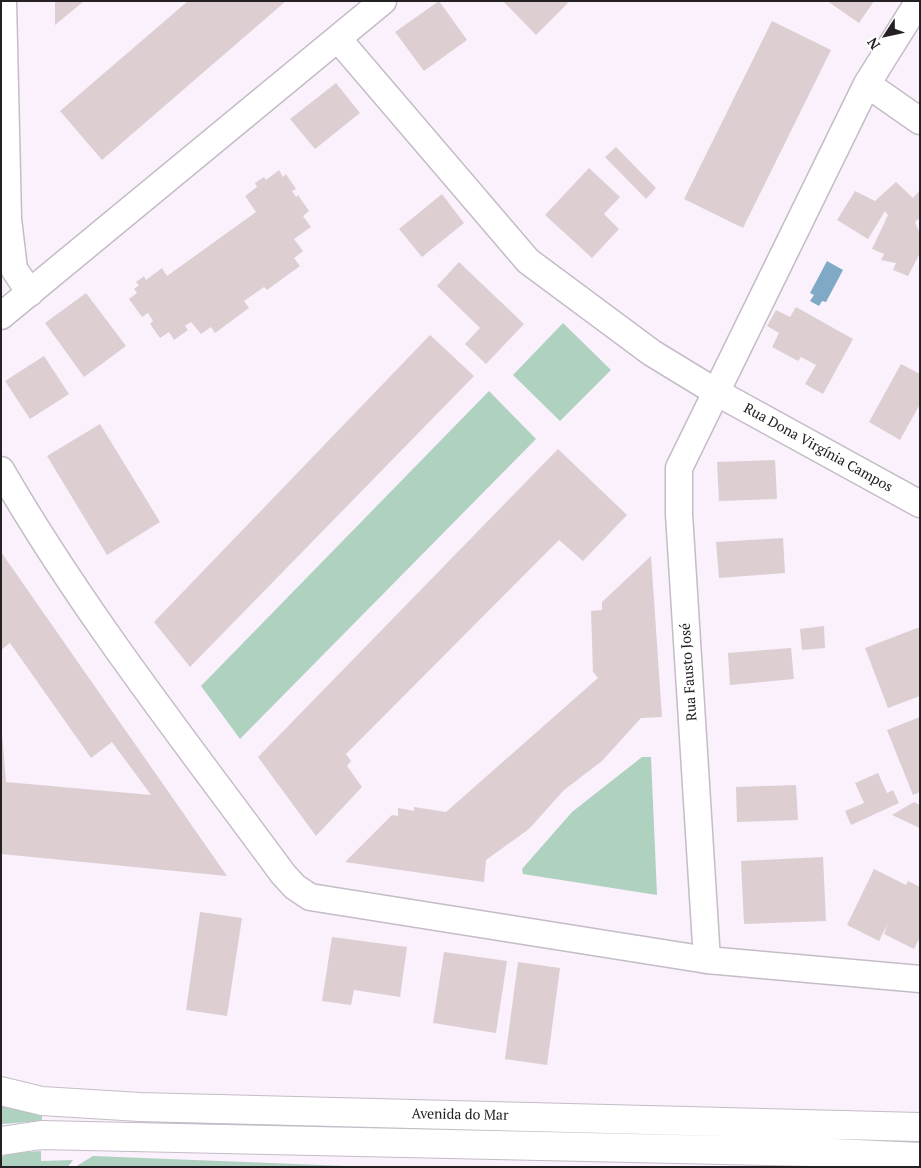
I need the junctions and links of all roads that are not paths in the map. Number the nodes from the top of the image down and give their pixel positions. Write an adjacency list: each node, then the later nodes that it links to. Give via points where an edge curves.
1 (3, 1): 7 (street, via 8,219 14,269)
2 (384, 1): 4 (street)
3 (919, 1): 5 (street, Rua Fausto José)
4 (338, 40): 7 (street); 9 (street, Rua Dona Virgínia Campos, via 528,261 652,353)
5 (867, 84): 6 (street); 9 (street, Rua Fausto José)
6 (920, 121)
7 (30, 293): 8 (street)
8 (1, 316)
9 (716, 392): 11 (street, Rua Dona Virgínia Campos); 12 (street, Rua Fausto José, via 679,468 680,534)
10 (1, 470): 12 (street, via 108,635 295,887 310,897)
11 (920, 504)
12 (707, 960): 13 (street)
13 (920, 979)
14 (1, 1092): 15 (main road, Avenida do Mar, via 42,1101 140,1107)
15 (920, 1127)
16 (1, 1141): 17 (main road, via 51,1135)
17 (920, 1157)

